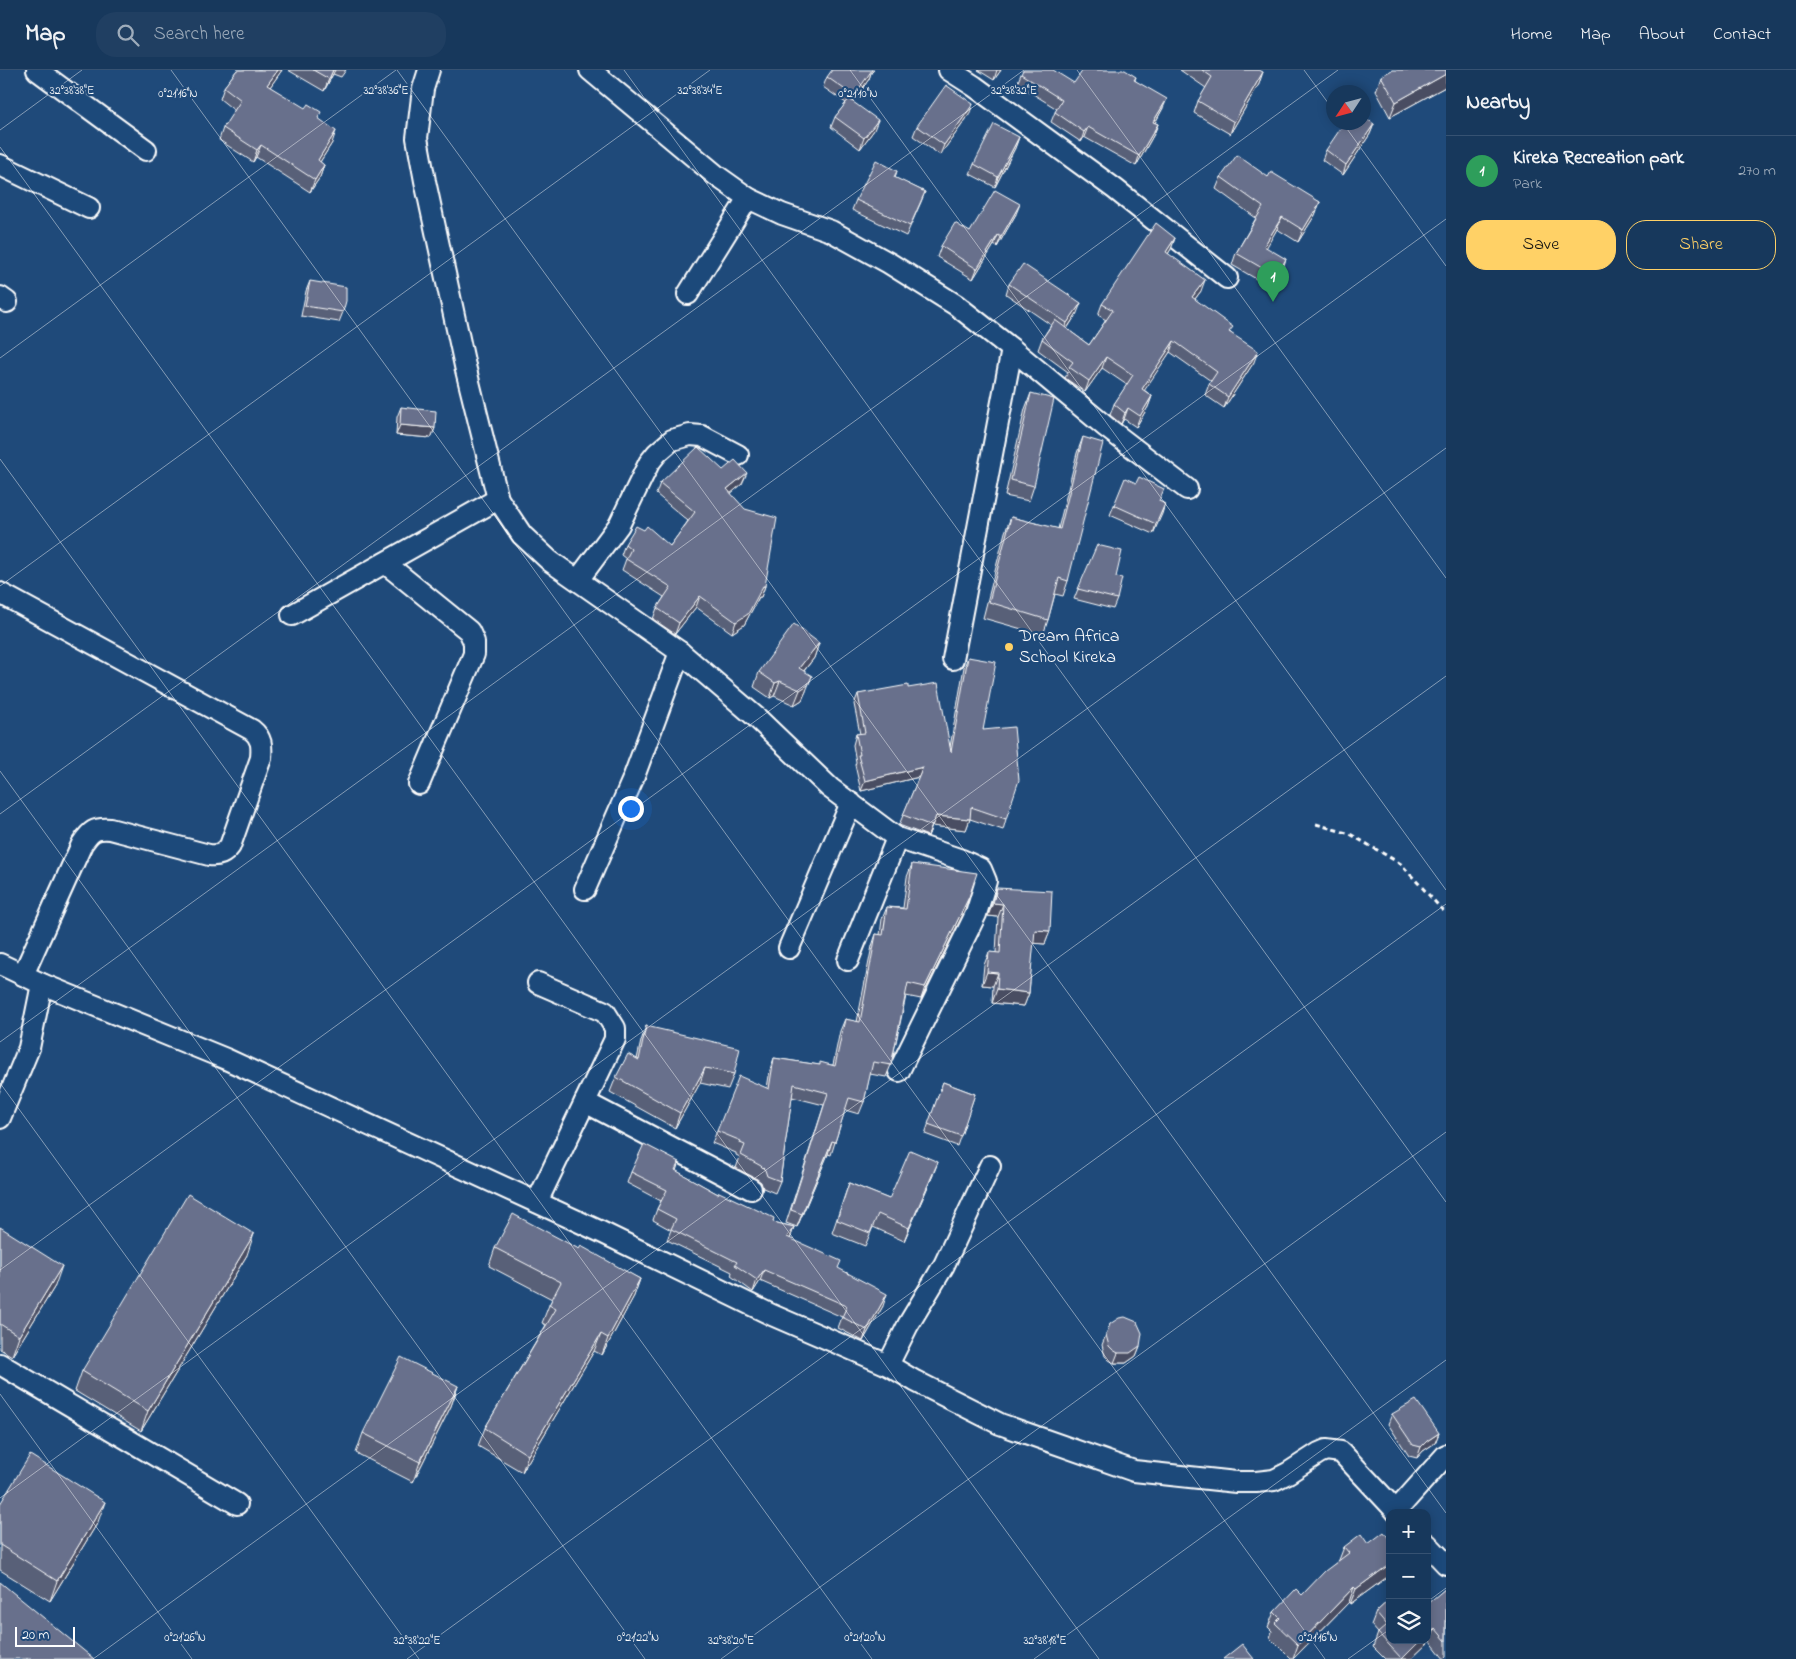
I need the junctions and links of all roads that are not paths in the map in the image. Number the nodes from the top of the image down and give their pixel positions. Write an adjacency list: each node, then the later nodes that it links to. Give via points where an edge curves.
1 (37, 70): 5 (street)
2 (429, 70): 14 (street, via 423,89 417,138 464,366)
3 (590, 70): 7 (street)
4 (949, 70): 9 (street, via 1115,189)
5 (146, 150)
6 (0, 165): 8 (street)
7 (748, 198): 10 (street); 11 (street, via 831,231 889,263 956,305)
8 (89, 208)
9 (1227, 278)
10 (688, 294)
11 (1012, 349): 13 (street); 20 (street)
12 (738, 455): 16 (street, via 702,436 690,435 672,440 648,463 620,525)
13 (1186, 489)
14 (498, 499): 15 (street); 16 (street, via 522,535 550,562)
15 (385, 563): 18 (street); 21 (street, via 469,631 474,642 474,654)
16 (578, 580): 19 (street)
17 (0, 593): 28 (street, via 252,730 262,748 230,846 224,853 208,855 110,829 99,828 89,833)
18 (292, 616)
19 (680, 652): 22 (street, via 757,718 830,788); 24 (street, via 633,779)
20 (953, 659)
21 (419, 784)
22 (851, 803): 23 (street); 25 (street)
23 (897, 838): 26 (street); 31 (street, via 981,868 986,881 976,914)
24 (585, 889)
25 (790, 948)
26 (848, 960)
27 (0, 964): 28 (street)
28 (22, 974): 30 (street)
29 (538, 983): 32 (street, via 605,1012 615,1028 615,1039)
30 (42, 984): 33 (street, via 29,1048); 36 (street, via 226,1059)
31 (899, 1071)
32 (584, 1102): 35 (street); 36 (street)
33 (0, 1118)
34 (990, 1166): 38 (street, via 944,1265)
35 (752, 1188)
36 (537, 1202): 38 (street, via 772,1315)
37 (0, 1364): 40 (street)
38 (888, 1365): 41 (street, via 1000,1424 1134,1470 1256,1482 1274,1480 1326,1450 1342,1452)
39 (1446, 1455): 42 (street)
40 (238, 1504)
41 (1394, 1509)
42 (1400, 1509)
43 (1431, 1548): 44 (street)
44 (1446, 1564)

